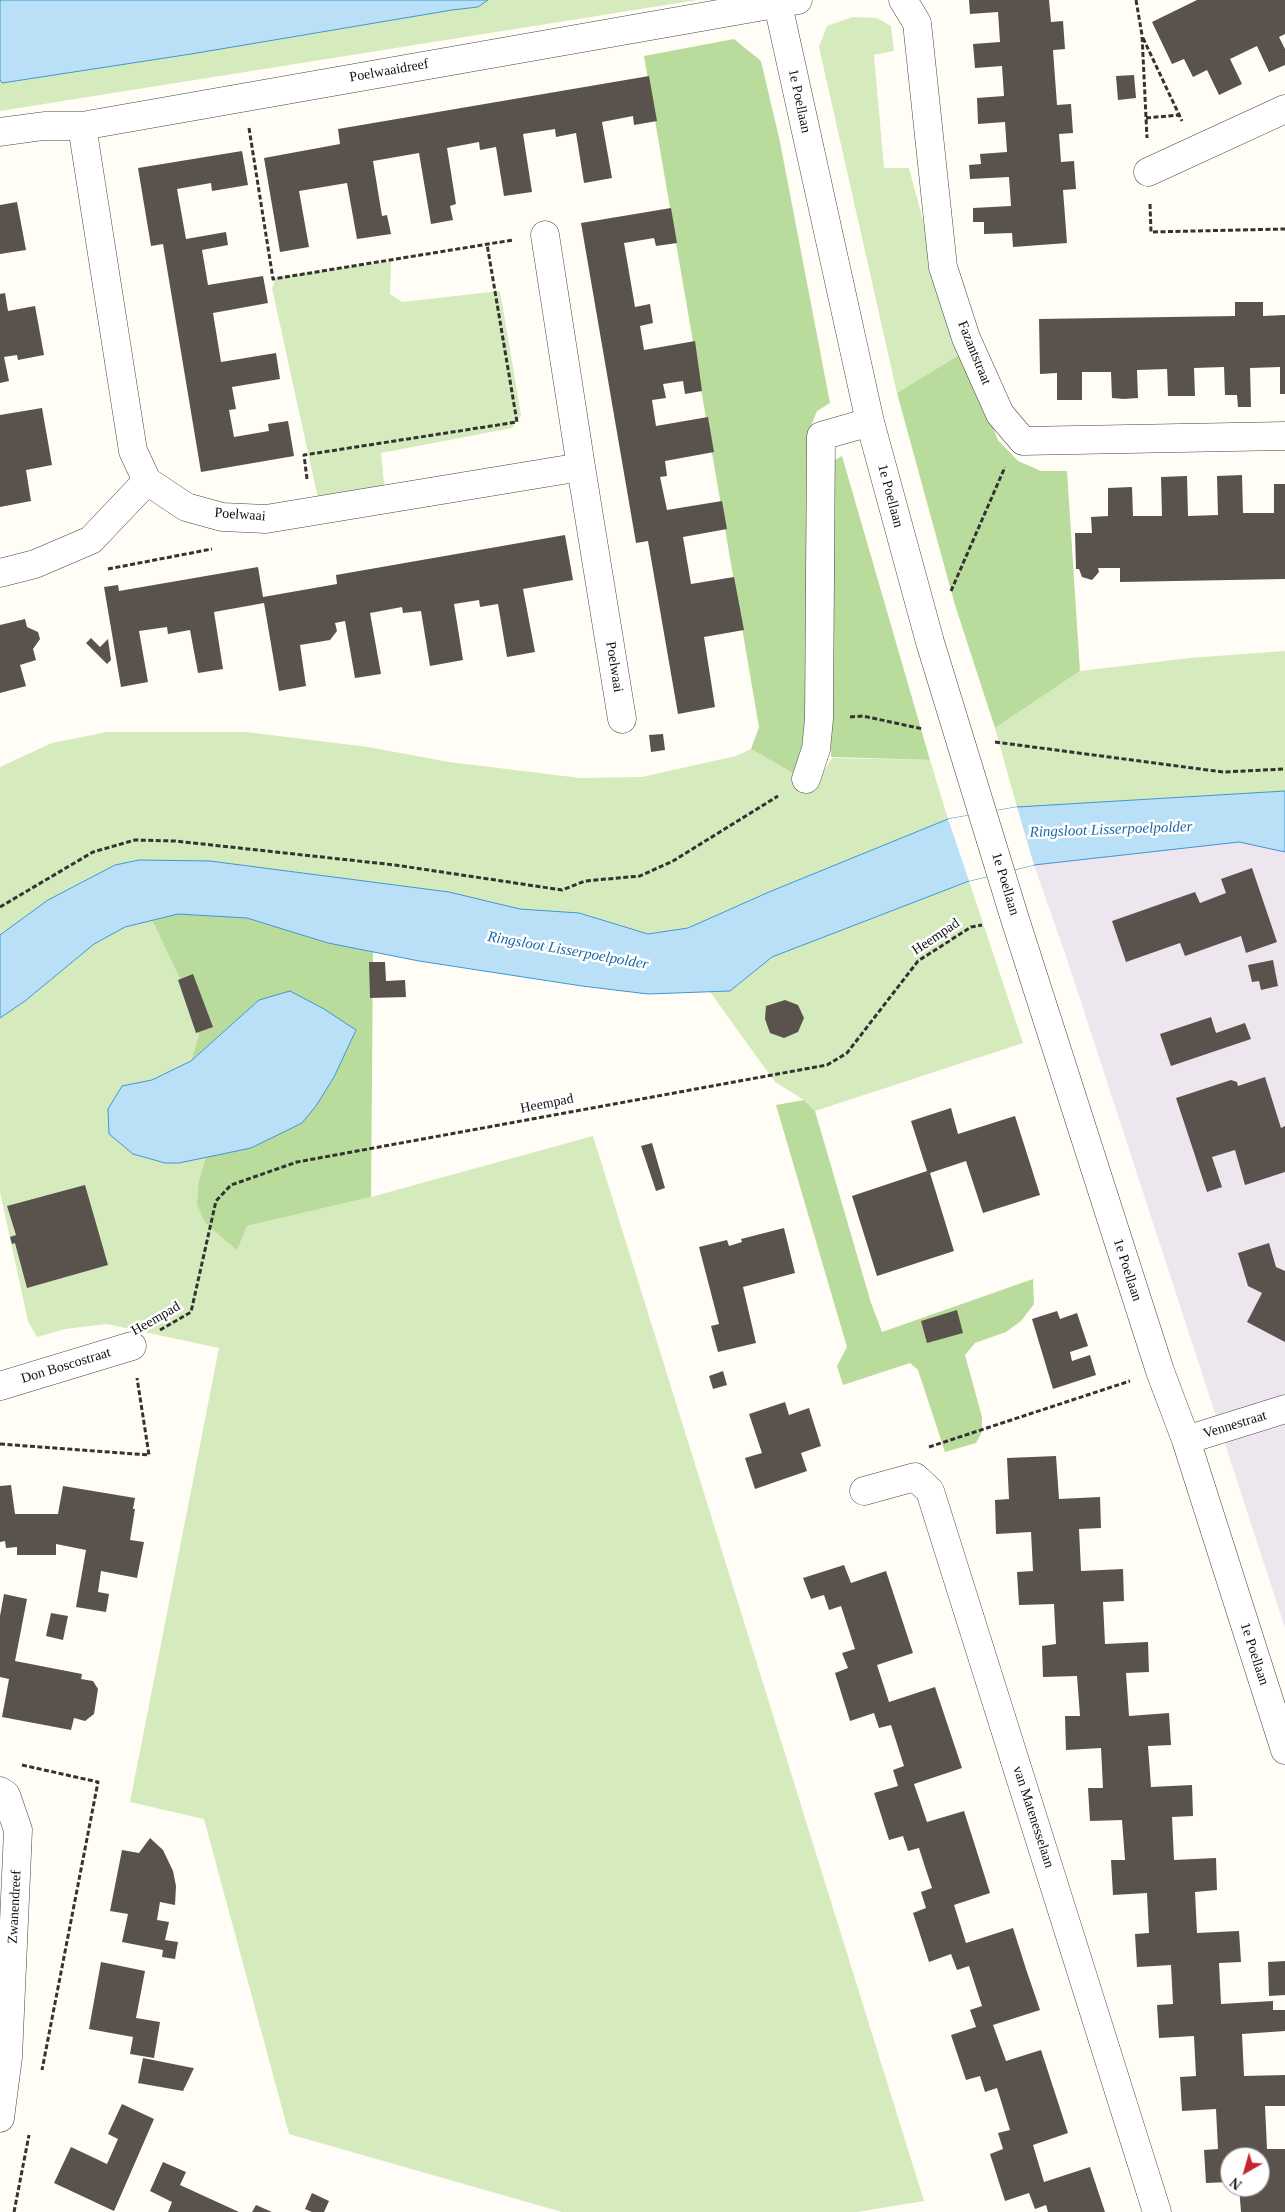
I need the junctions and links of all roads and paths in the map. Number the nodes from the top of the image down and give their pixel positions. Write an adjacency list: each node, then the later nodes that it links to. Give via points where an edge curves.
1 (903, 0): 16 (street, Fazantstraat, via 917,23 943,267 966,338 996,406)
2 (784, 1): 4 (street, Poelwaaidreef); 14 (street, 1e Poellaan)
3 (1142, 35): 6 (path)
4 (244, 97): 8 (street, Poelwaaidreef); 13 (path, via 273,279)
5 (1285, 109): 10 (street)
6 (1179, 115): 7 (path); 10 (path)
7 (1146, 118)
8 (82, 126): 9 (street, Poelwaaidreef, via 44,126); 18 (street, via 133,451)
9 (0, 132)
10 (1196, 151): 11 (street)
11 (1148, 172)
12 (545, 235): 13 (path); 17 (street, Poelwaai)
13 (488, 244): 19 (path, via 517,422 304,455)
14 (870, 422): 23 (street, 1e Poellaan); 25 (street, via 821,436)
15 (1285, 436): 16 (street)
16 (1023, 441): 23 (path, via 1001,473)
17 (580, 467): 19 (street, Poelwaai); 24 (street, Poelwaai)
18 (147, 481): 19 (street, Poelwaai, via 186,507 222,517 266,519); 22 (street, via 91,540 35,564)
19 (312, 511)
20 (217, 548): 21 (path)
21 (102, 570)
22 (0, 573)
23 (930, 642): 26 (street, 1e Poellaan)
24 (622, 719)
25 (819, 719): 26 (path, via 863,716); 28 (street, via 816,749)
26 (959, 737): 27 (path, via 1223,772); 30 (street, 1e Poellaan)
27 (1285, 769)
28 (806, 779): 29 (path, via 673,861 640,876 585,881 562,890 395,864 175,841 135,840 93,852)
29 (0, 907)
30 (1014, 916): 31 (path, Heempad, via 971,928 918,961 847,1053 827,1065 297,1162 231,1186 216,1202 191,1312); 32 (street, 1e Poellaan)
31 (132, 1346): 33 (street, Don Boscostraat); 36 (path, via 149,1455)
32 (1160, 1371): 35 (street, 1e Poellaan); 37 (path, via 923,1449)
33 (0, 1386)
34 (1285, 1409): 35 (street, Vennestraat)
35 (1186, 1440): 39 (street, 1e Poellaan)
36 (0, 1444)
37 (915, 1477): 38 (street); 46 (street, van Matenesselaan, via 930,1491)
38 (864, 1491)
39 (1285, 1750)
40 (20, 1765): 42 (path, via 98,1782)
41 (0, 1791): 43 (street, Zwanendreef, via 6,1795 18,1830 8,2057)
42 (41, 2075)
43 (0, 2118)
44 (30, 2134): 45 (path)
45 (14, 2212)
46 (1157, 2212)

